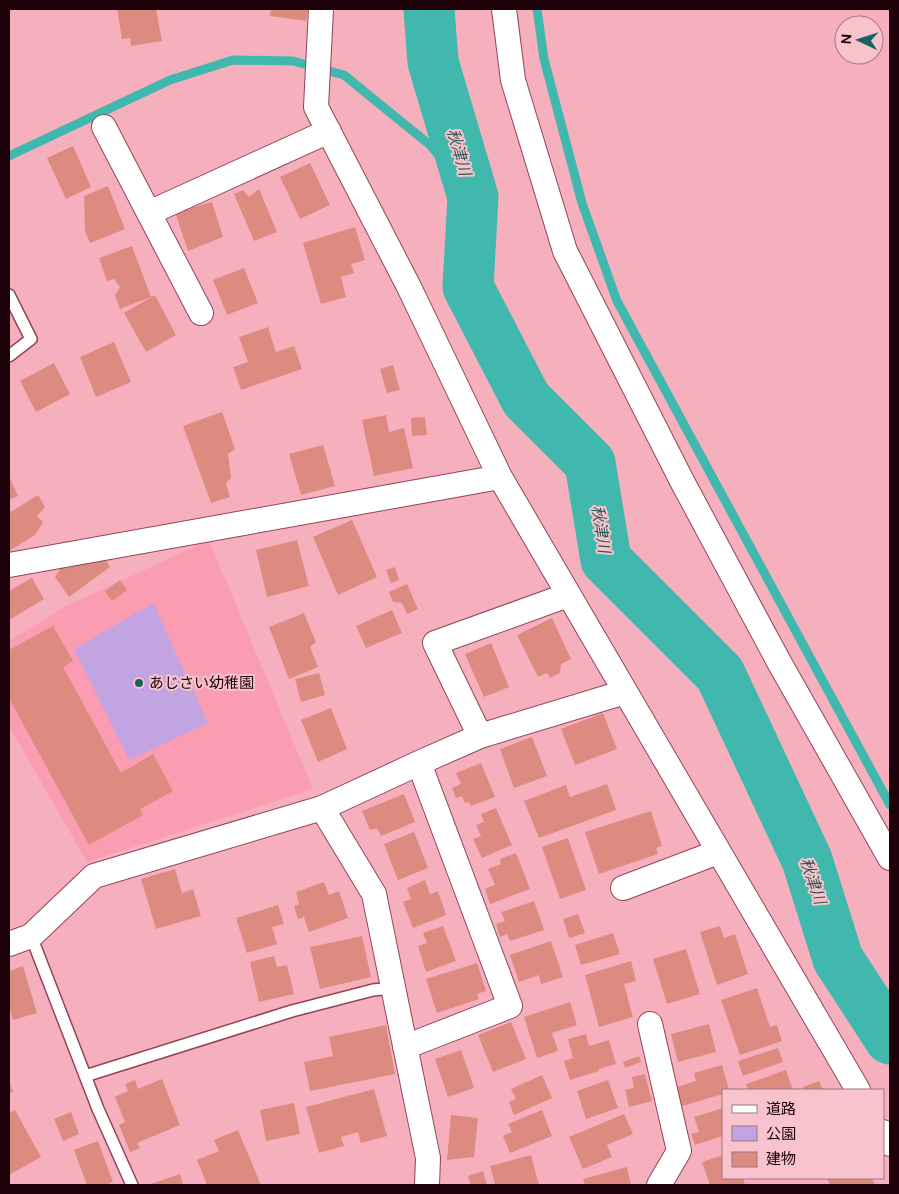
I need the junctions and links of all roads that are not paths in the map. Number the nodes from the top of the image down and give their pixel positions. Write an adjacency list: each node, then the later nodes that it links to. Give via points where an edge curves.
1 (321, 9): 4 (street, via 316,107)
2 (504, 9): 17 (street, via 513,80 565,251 683,483)
3 (104, 127): 5 (street)
4 (329, 132): 5 (street); 9 (street, via 409,286)
5 (150, 213): 7 (street)
6 (9, 295): 8 (lane, via 31,339)
7 (202, 313)
8 (9, 356)
9 (500, 477): 10 (street); 11 (street)
10 (9, 565)
11 (568, 595): 12 (street); 13 (street, via 435,643)
12 (624, 692): 13 (street); 16 (street)
13 (480, 736): 14 (street)
14 (419, 762): 15 (street); 23 (street, via 510,1006)
15 (322, 808): 19 (street, via 94,876); 21 (street, via 374,894)
16 (718, 852): 18 (street); 25 (street)
17 (890, 858)
18 (623, 888)
19 (31, 936): 20 (street); 24 (lane)
20 (9, 944)
21 (393, 988): 23 (street); 24 (lane, via 292,1011)
22 (650, 1024): 28 (street, via 679,1151)
23 (405, 1047): 27 (street, via 428,1158)
24 (85, 1076): 26 (lane)
25 (857, 1089)
26 (132, 1185)
27 (427, 1185)
28 (659, 1185)

